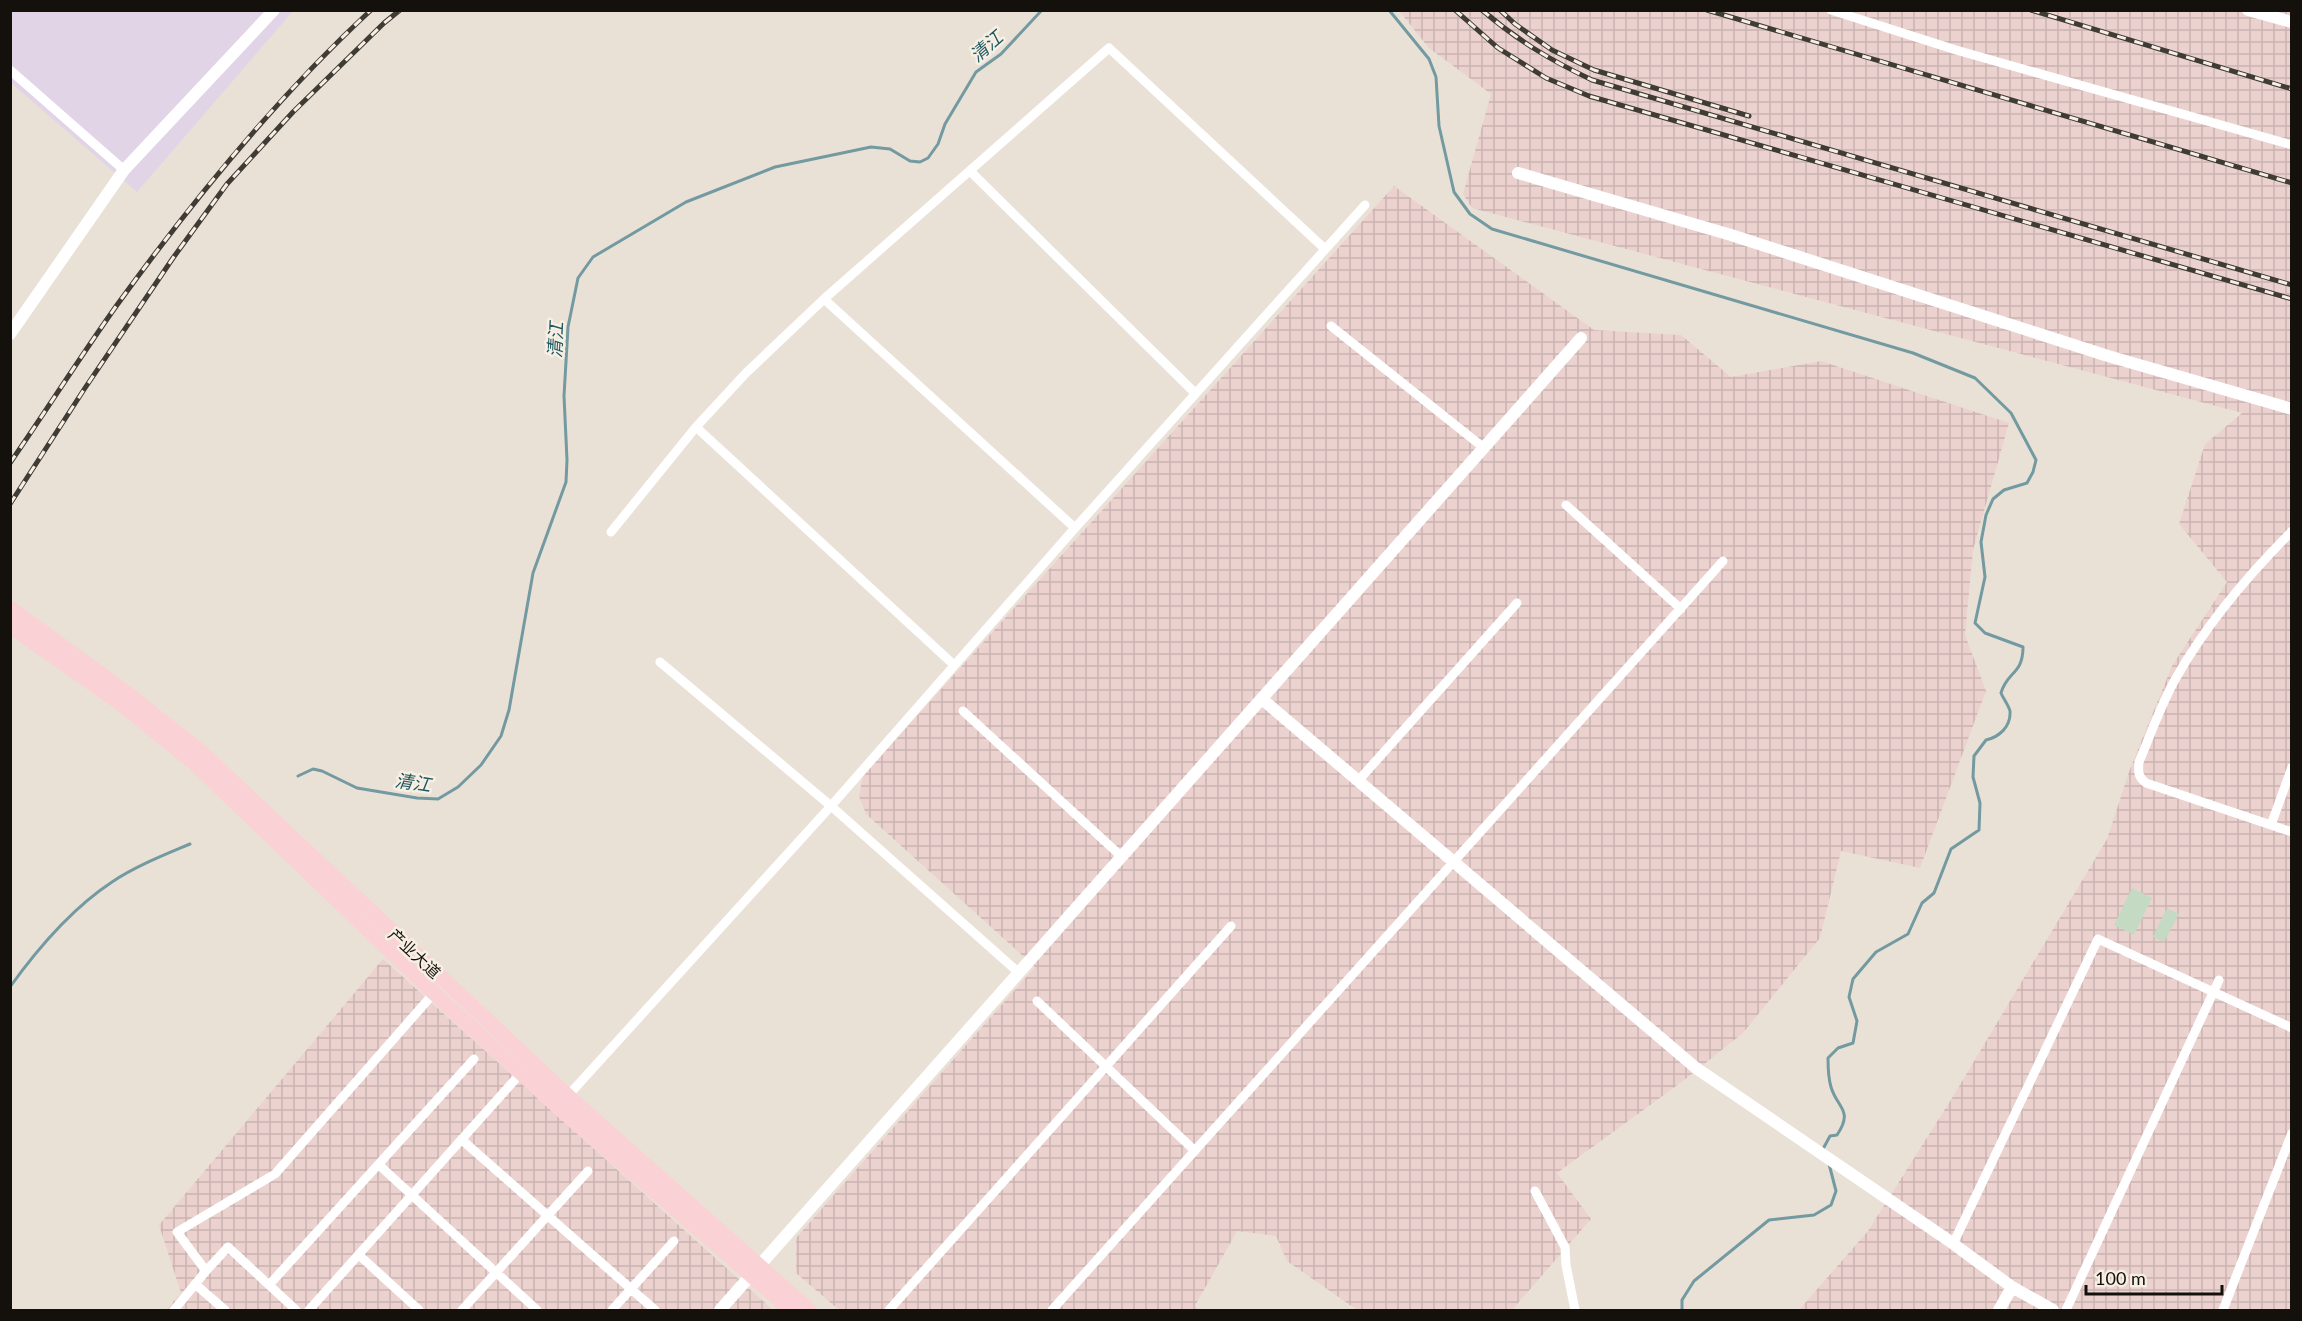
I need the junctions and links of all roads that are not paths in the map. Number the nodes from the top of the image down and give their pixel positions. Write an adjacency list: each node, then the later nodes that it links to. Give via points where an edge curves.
1 (274, 10): 7 (street)
2 (1831, 10): 6 (street, via 1956,50)
3 (2248, 10): 4 (street)
4 (2292, 22)
5 (10, 70): 7 (street)
6 (2292, 145)
7 (124, 170): 14 (street)
8 (970, 171): 11 (street, via 1109,48); 12 (street); 16 (street)
9 (1518, 173): 17 (street)
10 (1365, 205): 11 (street)
11 (1325, 249): 16 (street)
12 (824, 298): 18 (street); 21 (street)
13 (1331, 326): 19 (street)
14 (10, 334)
15 (1581, 338): 19 (street)
16 (1195, 393): 21 (street)
17 (2292, 409)
18 (696, 427): 23 (street); 30 (street)
19 (1484, 448): 31 (street)
20 (1566, 505): 27 (street)
21 (1075, 528): 30 (street)
22 (2292, 531): 36 (street, via 2226,602 2198,641 2175,680 2138,771 2146,783)
23 (611, 532)
24 (1724, 561): 27 (street)
25 (1517, 603): 34 (street)
26 (10, 608): 50 (main road, 产业大道, via 201,752)
27 (1681, 609): 39 (street)
28 (10, 626): 44 (main road, 产业大道, via 116,700 193,762)
29 (660, 662): 35 (street)
30 (954, 665): 35 (street)
31 (1262, 699): 34 (street); 38 (street)
32 (963, 711): 38 (street)
33 (2292, 767): 36 (street)
34 (1358, 781): 39 (street)
35 (831, 806): 41 (street); 50 (street)
36 (2271, 825): 37 (street)
37 (2292, 832)
38 (1122, 858): 41 (street)
39 (1454, 862): 53 (street); 60 (street, via 1696,1068)
40 (1231, 926): 48 (street)
41 (1019, 973): 62 (street)
42 (2218, 980): 43 (street)
43 (2213, 992): 46 (street); 60 (street, via 2098,939); 86 (street)
44 (434, 993): 49 (main road, 产业大道); 63 (street, via 275,1174 177,1232)
45 (1038, 1001): 48 (street)
46 (2292, 1028)
47 (474, 1059): 54 (street)
48 (1106, 1066): 53 (street); 81 (street)
49 (520, 1073): 50 (main road, 产业大道); 52 (street)
50 (563, 1102): 62 (main road, 产业大道)
51 (2292, 1133): 87 (street)
52 (462, 1140): 57 (street); 58 (street)
53 (1195, 1151): 82 (street)
54 (379, 1165): 57 (street); 66 (street)
55 (588, 1171): 58 (street)
56 (1535, 1191): 83 (street, via 1565,1247)
57 (412, 1195): 61 (street); 64 (street)
58 (548, 1216): 64 (street); 68 (street)
59 (674, 1241): 68 (street)
60 (1953, 1244): 67 (street)
61 (359, 1255): 72 (street); 73 (street)
62 (756, 1270): 78 (street); 79 (main road, 产业大道); 80 (main road, 产业大道)
63 (206, 1271): 65 (street); 66 (street, via 228,1247)
64 (496, 1273): 74 (street); 75 (street)
65 (195, 1284): 69 (street); 70 (street)
66 (269, 1285): 71 (street)
67 (2012, 1287): 84 (street); 85 (street)
68 (631, 1289): 76 (street); 77 (street)
69 (174, 1311)
70 (225, 1311)
71 (296, 1311)
72 (309, 1311)
73 (419, 1311)
74 (462, 1311)
75 (537, 1311)
76 (612, 1311)
77 (656, 1311)
78 (720, 1311)
79 (791, 1311)
80 (810, 1311)
81 (888, 1311)
82 (1052, 1311)
83 (1575, 1311)
84 (1999, 1311)
85 (2053, 1311)
86 (2066, 1311)
87 (2223, 1311)

